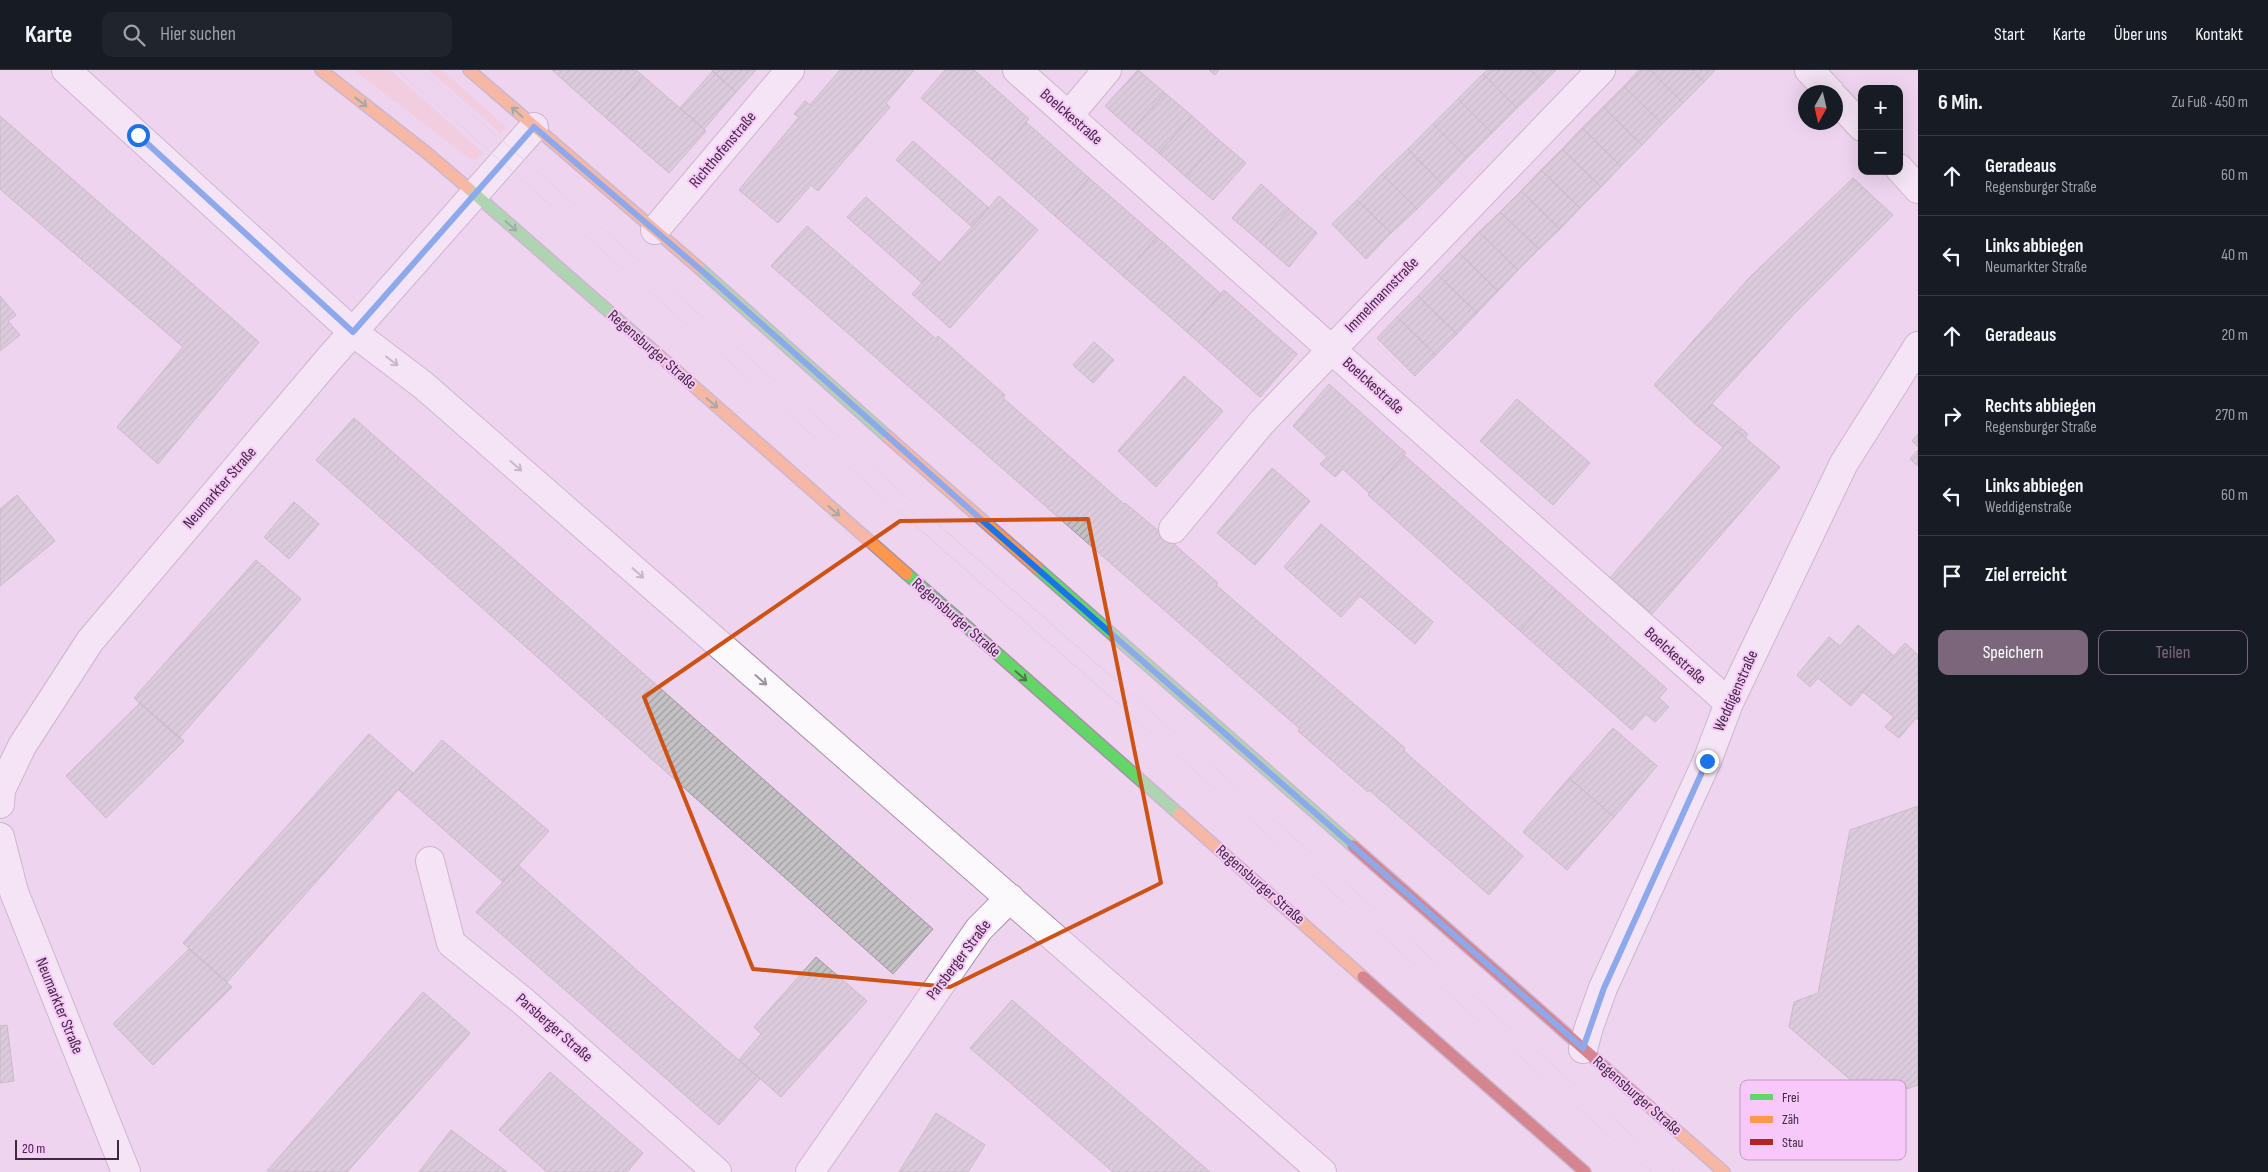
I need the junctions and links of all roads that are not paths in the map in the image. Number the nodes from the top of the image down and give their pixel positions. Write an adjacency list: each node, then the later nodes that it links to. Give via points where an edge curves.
1 (66, 70): 18 (street)
2 (320, 70): 16 (main road, Regensburger Straße, one-way to 16)
3 (469, 70): 13 (main road, Regensburger Straße, one-way to 3)
4 (790, 70): 17 (street, Richthofenstraße)
5 (1017, 70): 11 (street, Boelckestraße)
6 (1107, 70): 11 (street)
7 (1601, 70): 20 (street, Immelmannstraße)
8 (1809, 70): 9 (street)
9 (1823, 85)
10 (1843, 107): 12 (street)
11 (1069, 115): 20 (street, Boelckestraße)
12 (1858, 123)
13 (534, 127): 16 (street, Neumarkter Straße); 17 (main road, Regensburger Straße)
14 (1903, 172): 15 (street)
15 (1918, 188)
16 (475, 194): 18 (street, Neumarkter Straße); 32 (main road, Regensburger Straße, one-way to 32)
17 (655, 230): 27 (main road, Regensburger Straße)
18 (353, 332): 23 (street, Neumarkter Straße, via 90,641 22,746 1,790); 26 (street, one-way to 26, via 422,384)
19 (1918, 346): 22 (street, Weddigenstraße, via 1844,463)
20 (1331, 348): 21 (street, Immelmannstraße, via 1253,431); 22 (street, Boelckestraße)
21 (1173, 529)
22 (1729, 703): 27 (street, Weddigenstraße, via 1707,761 1604,988)
23 (0, 804)
24 (0, 837): 28 (street, Neumarkter Straße, via 17,900)
25 (430, 861): 29 (street, Parsberger Straße, via 451,943 524,1002)
26 (1010, 898): 30 (street, Parsberger Straße, via 978,929); 31 (street)
27 (1583, 1048): 33 (main road, Regensburger Straße)
28 (126, 1172)
29 (717, 1172)
30 (810, 1172)
31 (1322, 1172)
32 (1585, 1172)
33 (1724, 1172)

